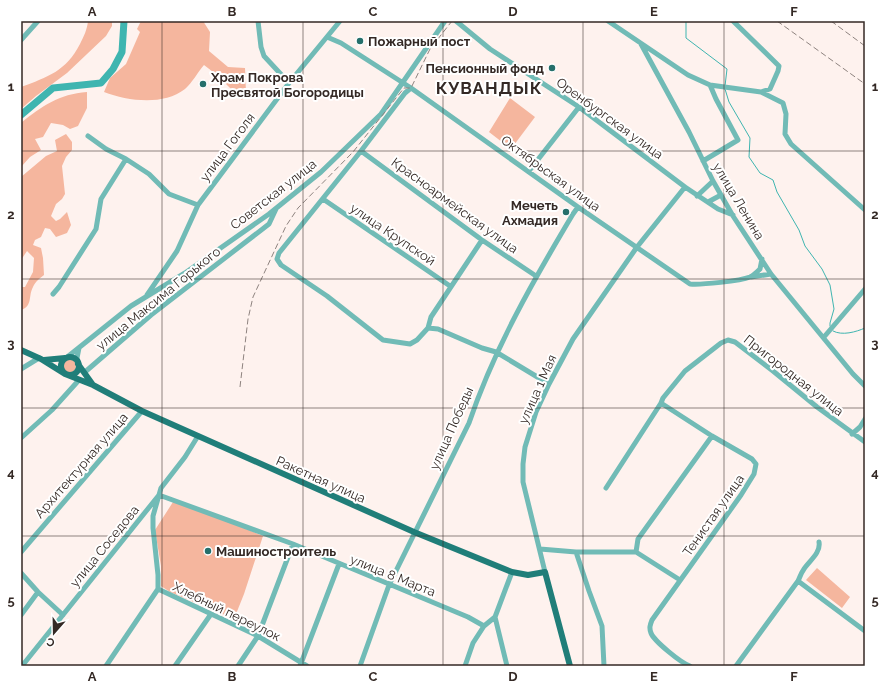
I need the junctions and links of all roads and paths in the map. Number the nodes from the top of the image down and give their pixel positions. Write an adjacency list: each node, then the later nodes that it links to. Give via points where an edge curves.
1 (38, 21): 9 (street)
2 (258, 21): 12 (street, via 264,56)
3 (340, 21): 8 (street, улица Гоголя)
4 (445, 21): 11 (street, Советская улица)
5 (456, 21): 16 (street, Оренбургская улица, via 490,49)
6 (608, 21): 10 (street, улица Ленина)
7 (733, 21): 15 (street, via 779,66 770,89)
8 (327, 37): 11 (street, Октябрьская улица); 12 (street, улица Гоголя)
9 (21, 40)
10 (641, 44): 13 (street, via 688,75); 20 (street, улица Ленина)
11 (403, 82): 14 (street, Октябрьская улица); 29 (street, Советская улица, via 381,114 363,132 321,172)
12 (289, 83): 28 (street, улица Гоголя)
13 (710, 85): 15 (street); 20 (street, via 738,140)
14 (411, 88): 18 (street, via 405,92); 21 (street, Октябрьская улица)
15 (761, 92): 31 (street, via 783,103 786,114 785,134 791,144)
16 (579, 107): 21 (street); 23 (street, Оренбургская улица)
17 (88, 136): 19 (street)
18 (361, 151): 26 (street); 33 (street, Красноармейская улица)
19 (126, 159): 28 (street, via 149,174 169,194); 41 (street, via 101,199 96,229)
20 (703, 161): 22 (street, улица Ленина)
21 (529, 171): 30 (street, Октябрьская улица)
22 (713, 181): 24 (street, улица Ленина); 25 (street)
23 (685, 187): 25 (street, Оренбургская улица); 34 (street, улица 1 Мая)
24 (721, 195): 27 (street); 32 (street, улица Ленина)
25 (698, 196): 27 (street, Оренбургская улица)
26 (323, 199): 39 (street, улица Крупской); 43 (street, via 279,253 277,259 281,265 327,296 383,340 410,344)
27 (708, 202): 32 (street, Оренбургская улица)
28 (198, 205): 42 (street, улица Гоголя, via 177,251)
29 (278, 207): 42 (street, Советская улица, via 185,273); 52 (street, улица Максима Горького, via 269,224 151,315)
30 (578, 207): 34 (street, Октябрьская улица); 37 (street, улица Победы)
31 (865, 210)
32 (734, 216): 35 (street, улица Ленина)
33 (482, 240): 37 (street, Красноармейская улица); 39 (street)
34 (637, 247): 38 (street, Октябрьская улица, via 690,284); 55 (street, улица 1 Мая, via 573,339)
35 (762, 259): 36 (street, улица Ленина); 38 (street, via 760,269)
36 (771, 274): 38 (street, Октябрьская улица); 44 (street, улица Ленина)
37 (536, 276): 47 (street, улица Победы)
38 (748, 278)
39 (450, 286): 43 (street, via 431,317)
40 (865, 289): 44 (street)
41 (53, 294)
42 (146, 297): 45 (street, Советская улица)
43 (428, 328): 47 (street, via 438,329)
44 (824, 337): 57 (street, улица Ленина)
45 (79, 347): 48 (street, Советская улица); 50 (street)
46 (21, 350): 49 (main road, Ракетная улица)
47 (496, 352): 55 (street); 69 (street, улица Победы, via 469,423)
48 (66, 358): 49 (main road); 50 (main road, via 74,358); 53 (main road, via 61,363)
49 (40, 359): 51 (street); 53 (main road, Ракетная улица)
50 (78, 364): 52 (main road, Ракетная улица); 53 (main road, via 77,372 73,375)
51 (21, 369)
52 (85, 372): 56 (main road, Ракетная улица)
53 (65, 374): 54 (main road, Ракетная улица)
54 (79, 380): 56 (main road, Ракетная улица); 65 (street, via 52,410)
55 (549, 384): 72 (street, улица 1 Мая, via 530,429 523,464 523,482)
56 (93, 385): 59 (main road, Ракетная улица)
57 (865, 386)
58 (661, 403): 62 (street, Пригородная улица, via 685,371 728,340 735,342); 64 (street, Тенистая улица); 67 (street)
59 (142, 411): 63 (main road, Ракетная улица); 73 (street, Архитектурная улица)
60 (865, 419): 61 (street)
61 (860, 427): 62 (street); 66 (street)
62 (852, 434): 66 (street, Пригородная улица)
63 (198, 436): 68 (street, улица Соседова); 69 (main road, Ракетная улица)
64 (712, 436): 75 (street, via 638,539); 80 (street, Тенистая улица, via 752,459 756,464 755,471 720,526)
65 (21, 438)
66 (864, 441)
67 (606, 488)
68 (159, 495): 71 (street, улица 8 Марта); 83 (street, via 153,516); 87 (street, улица Соседова)
69 (414, 532): 77 (main road, Ракетная улица); 82 (street, улица Победы)
70 (819, 542): 81 (street, via 818,551 802,571)
71 (293, 544): 76 (street, улица 8 Марта); 91 (street)
72 (540, 549): 74 (street); 78 (street, улица 1 Мая)
73 (21, 552)
74 (576, 552): 75 (street); 102 (street, via 602,626)
75 (636, 552): 80 (street)
76 (339, 564): 82 (street, улица 8 Марта); 92 (street)
77 (512, 572): 78 (main road, Ракетная улица, via 528,575); 88 (street)
78 (545, 572): 101 (main road)
79 (21, 573): 84 (street)
80 (680, 580): 103 (street, Тенистая улица, via 650,626 654,638 679,660)
81 (798, 581): 90 (street); 104 (street)
82 (389, 585): 89 (street, улица 8 Марта); 98 (street, улица Победы)
83 (158, 589): 85 (street, Хлебный переулок); 94 (street)
84 (38, 592): 86 (street); 87 (street)
85 (211, 614): 91 (street, Хлебный переулок); 95 (street)
86 (21, 615)
87 (63, 615): 93 (street, улица Соседова)
88 (495, 617): 89 (street); 100 (street)
89 (484, 626): 99 (street, via 473,643)
90 (865, 631)
91 (258, 636): 92 (street, Хлебный переулок); 96 (street)
92 (300, 665): 97 (street, Хлебный переулок)
93 (22, 666)
94 (106, 666)
95 (175, 666)
96 (238, 666)
97 (306, 666)
98 (360, 666)
99 (465, 666)
100 (507, 666)
101 (570, 666)
102 (604, 666)
103 (690, 666)
104 (736, 666)

